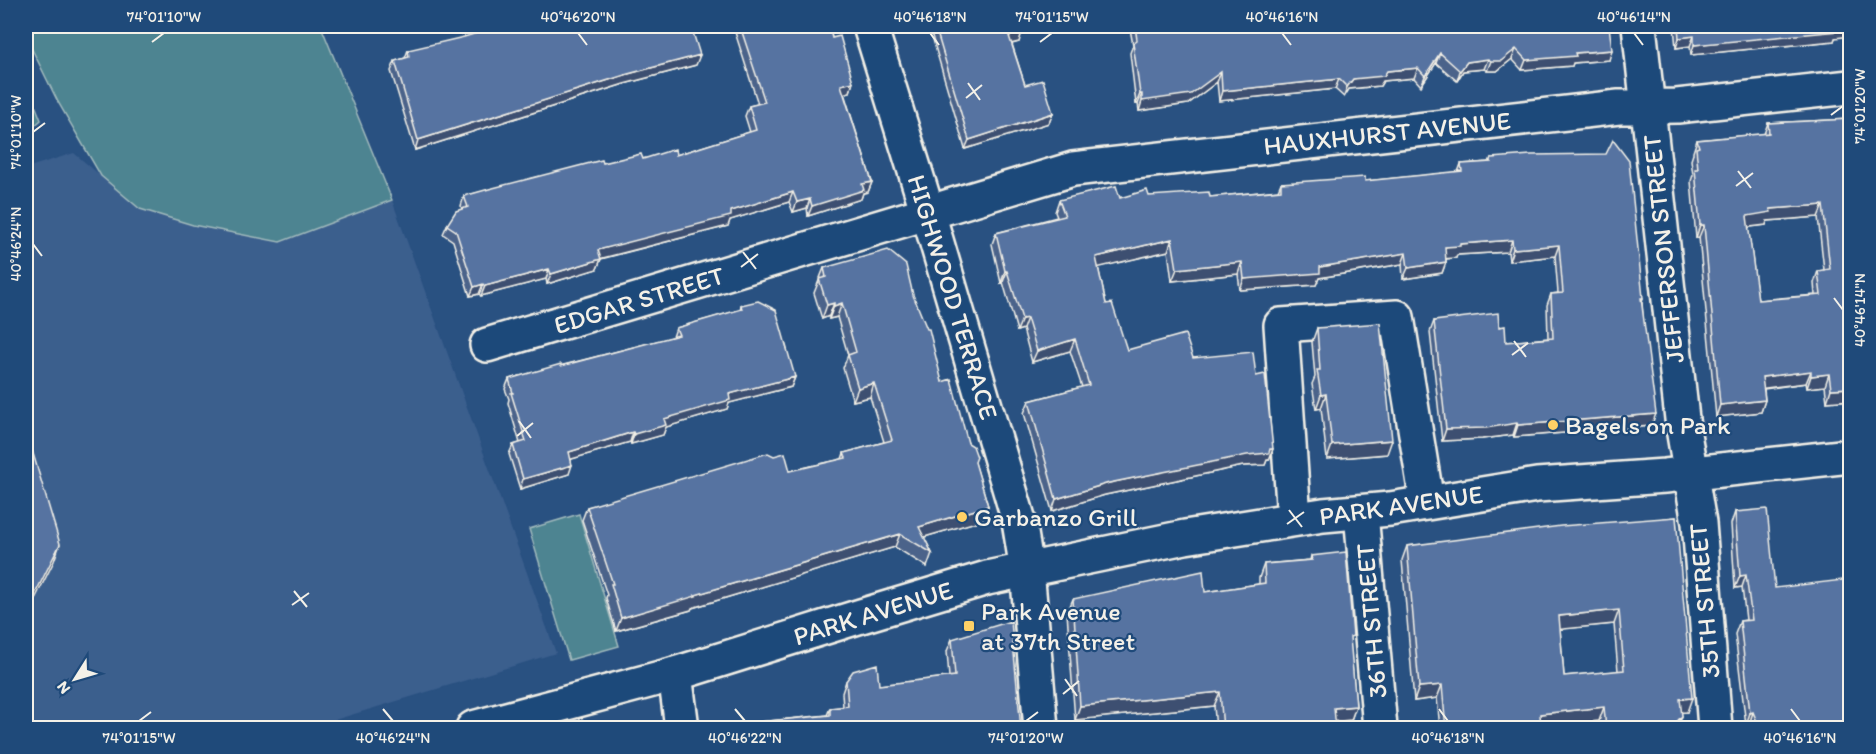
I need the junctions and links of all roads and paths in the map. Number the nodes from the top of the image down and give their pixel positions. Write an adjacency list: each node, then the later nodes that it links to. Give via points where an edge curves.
1 (870, 26): 5 (street, HIGHWOOD TERRACE)
2 (1639, 26): 4 (street, JEFFERSON STREET)
3 (1851, 87): 4 (street, HAUXHURST AVENUE)
4 (1647, 107): 5 (street, HAUXHURST AVENUE, via 1618,107 1074,169); 8 (street, JEFFERSON STREET)
5 (928, 213): 6 (street, EDGAR STREET); 12 (street, HIGHWOOD TERRACE, via 1019,521)
6 (488, 345)
7 (1851, 456): 8 (street, PARK AVENUE)
8 (1690, 473): 9 (street, PARK AVENUE, via 1537,485); 18 (street, 35TH STREET, via 1699,523)
9 (1427, 502): 10 (street, PARK AVENUE); 11 (street, via 1397,317 1281,325)
10 (1361, 513): 11 (street, PARK AVENUE); 17 (street, 36TH STREET)
11 (1294, 519): 12 (street, PARK AVENUE)
12 (1027, 570): 13 (street, PARK AVENUE, via 987,578); 16 (street, HIGHWOOD TERRACE)
13 (675, 674): 14 (street, PARK AVENUE); 15 (street)
14 (473, 729)
15 (682, 729)
16 (1041, 729)
17 (1380, 729)
18 (1715, 729)

